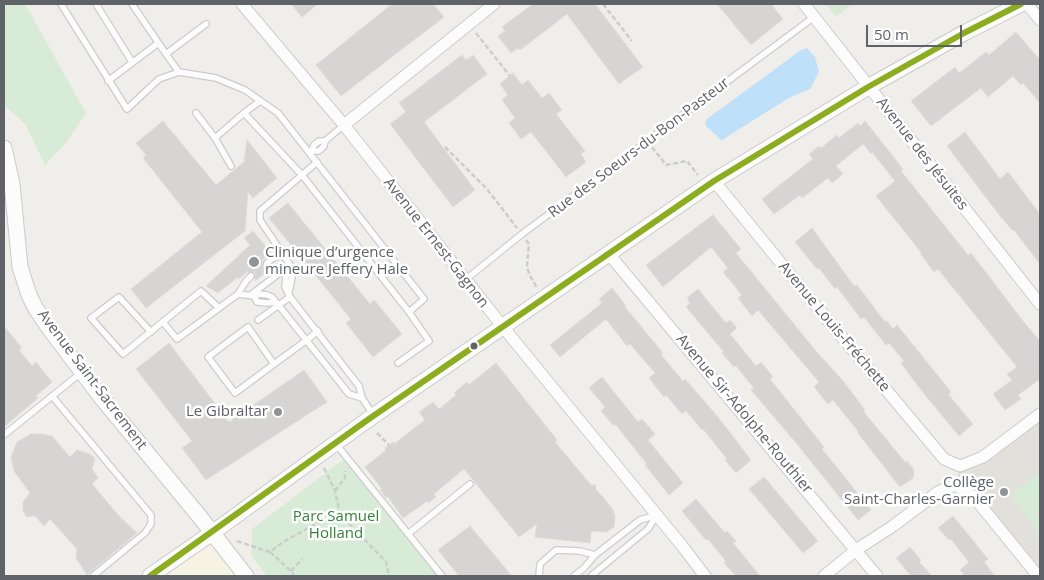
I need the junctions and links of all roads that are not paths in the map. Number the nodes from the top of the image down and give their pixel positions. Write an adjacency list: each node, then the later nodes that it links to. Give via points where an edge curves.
1 (61, 4): 16 (lane)
2 (96, 4): 14 (lane)
3 (132, 4): 12 (lane)
4 (242, 4): 21 (street, Avenue Ernest-Gagnon)
5 (494, 4): 21 (street)
6 (804, 4): 9 (street, Avenue des Jésuites)
7 (1021, 4): 17 (main road)
8 (1027, 4): 10 (street)
9 (814, 17): 17 (street, Avenue des Jésuites); 34 (lane, Rue des Soeurs-du-Bon-Pasteur)
10 (1040, 20)
11 (206, 24): 13 (lane)
12 (158, 44): 13 (lane); 14 (lane)
13 (166, 54): 15 (lane)
14 (132, 62): 16 (lane)
15 (179, 72): 16 (lane, via 159,79 127,109); 18 (lane, via 216,78)
16 (108, 81)
17 (868, 87): 28 (main road); 39 (street, Avenue des Jésuites)
18 (260, 100): 20 (lane); 24 (lane, via 278,113)
19 (196, 113): 22 (lane)
20 (244, 113): 22 (lane); 27 (lane)
21 (344, 125): 24 (lane, via 325,141 314,145); 34 (street, Avenue Ernest-Gagnon)
22 (215, 138): 26 (lane)
23 (4, 148): 50 (main road, Avenue Saint-Sacrement, via 25,281 36,308)
24 (311, 152): 25 (lane)
25 (317, 162): 27 (lane); 41 (lane, via 424,299)
26 (231, 166)
27 (302, 175): 30 (lane, via 260,212 260,220); 41 (lane)
28 (708, 180): 29 (main road); 53 (street, Avenue Louis-Fréchette, via 944,458 960,466 983,457)
29 (608, 253): 44 (main road); 61 (street, Avenue Sir-Adolphe-Routhier)
30 (283, 254): 31 (lane); 32 (lane)
31 (267, 263)
32 (290, 268): 36 (lane, via 285,287); 37 (lane)
33 (251, 276): 35 (lane)
34 (465, 280): 44 (street, Avenue Ernest-Gagnon)
35 (238, 294): 37 (lane); 40 (lane)
36 (289, 294): 38 (lane); 45 (lane)
37 (252, 296): 38 (lane, via 257,302)
38 (276, 304): 42 (lane); 47 (lane)
39 (1040, 304)
40 (218, 308): 43 (lane, via 177,339); 43 (lane, via 201,290)
41 (409, 312): 48 (lane, via 429,341)
42 (258, 320)
43 (163, 322): 46 (lane)
44 (502, 327): 54 (main road); 58 (street, Avenue Ernest-Gagnon)
45 (318, 331): 47 (lane); 52 (lane, via 359,386)
46 (150, 332): 46 (lane, via 123,354 91,318 119,297)
47 (307, 340): 49 (lane); 52 (lane, via 349,394)
48 (398, 362)
49 (274, 364): 49 (lane, via 234,392 208,357 248,327)
50 (82, 372): 51 (lane); 59 (main road, Avenue Saint-Sacrement)
51 (52, 396): 55 (lane); 63 (lane, via 151,515 145,533)
52 (362, 398): 54 (lane)
53 (1040, 414)
54 (374, 416): 56 (main road)
55 (4, 435)
56 (341, 450): 59 (main road, via 318,457); 60 (lane)
57 (470, 484): 60 (lane)
58 (657, 515): 62 (lane, via 640,520); 69 (lane, via 648,529); 70 (street, Avenue Ernest-Gagnon)
59 (212, 533): 64 (main road); 65 (main road, Avenue Saint-Sacrement)
60 (408, 534): 66 (lane)
61 (856, 550): 71 (street); 72 (street, Avenue Sir-Adolphe-Routhier); 73 (street, via 938,492 955,485 973,496)
62 (596, 555): 67 (lane, via 556,550 540,564); 68 (lane)
63 (93, 576)
64 (150, 576)
65 (246, 576)
66 (442, 576)
67 (540, 576)
68 (574, 576)
69 (591, 576)
70 (705, 576)
71 (824, 576)
72 (878, 576)
73 (1038, 576)

